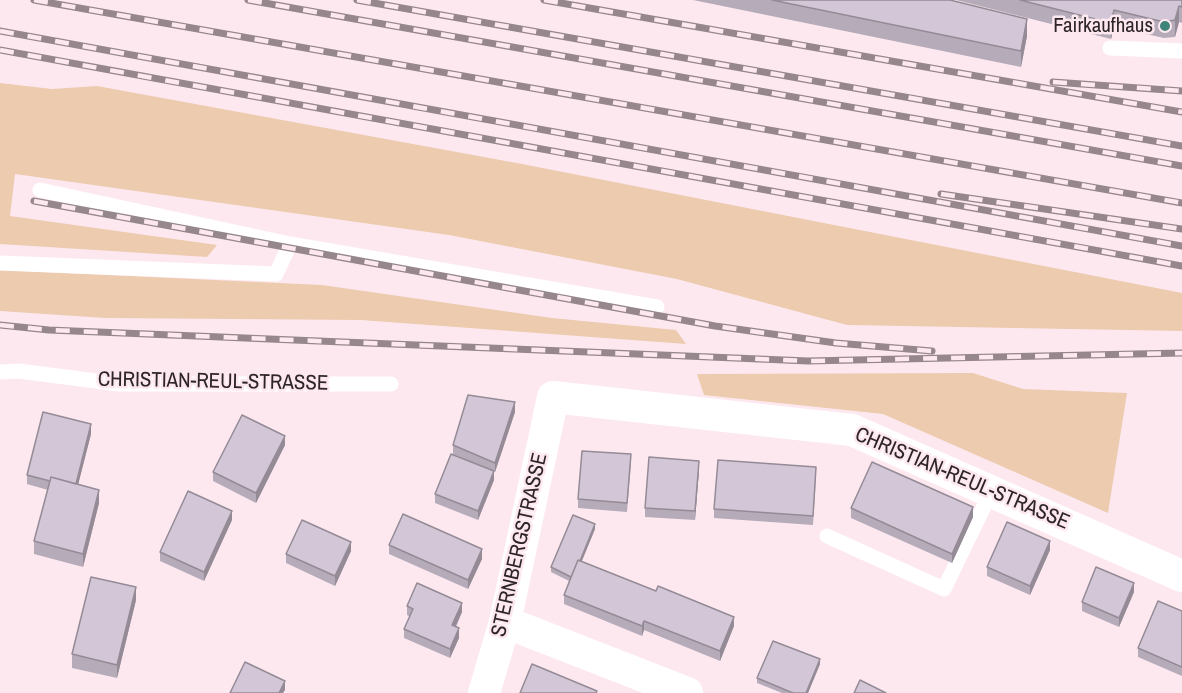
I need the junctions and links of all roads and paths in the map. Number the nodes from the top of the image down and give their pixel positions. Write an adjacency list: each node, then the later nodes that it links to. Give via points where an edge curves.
1 (1110, 48): 2 (lane)
2 (1182, 51)
3 (40, 190): 4 (lane)
4 (290, 244): 5 (lane, via 276,273); 6 (lane)
5 (0, 262)
6 (657, 307)
7 (0, 372): 8 (lane, CHRISTIAN-REUL-STRASSE, via 119,384)
8 (391, 384)
9 (553, 397): 10 (street, CHRISTIAN-REUL-STRASSE, via 852,430); 13 (street, STERNBERGSTRASSE)
10 (991, 492): 11 (lane, via 945,589); 12 (street, CHRISTIAN-REUL-STRASSE)
11 (827, 536)
12 (1182, 576)
13 (505, 622): 14 (street, STERNBERGSTRASSE); 15 (street)
14 (484, 693)
15 (687, 693)

